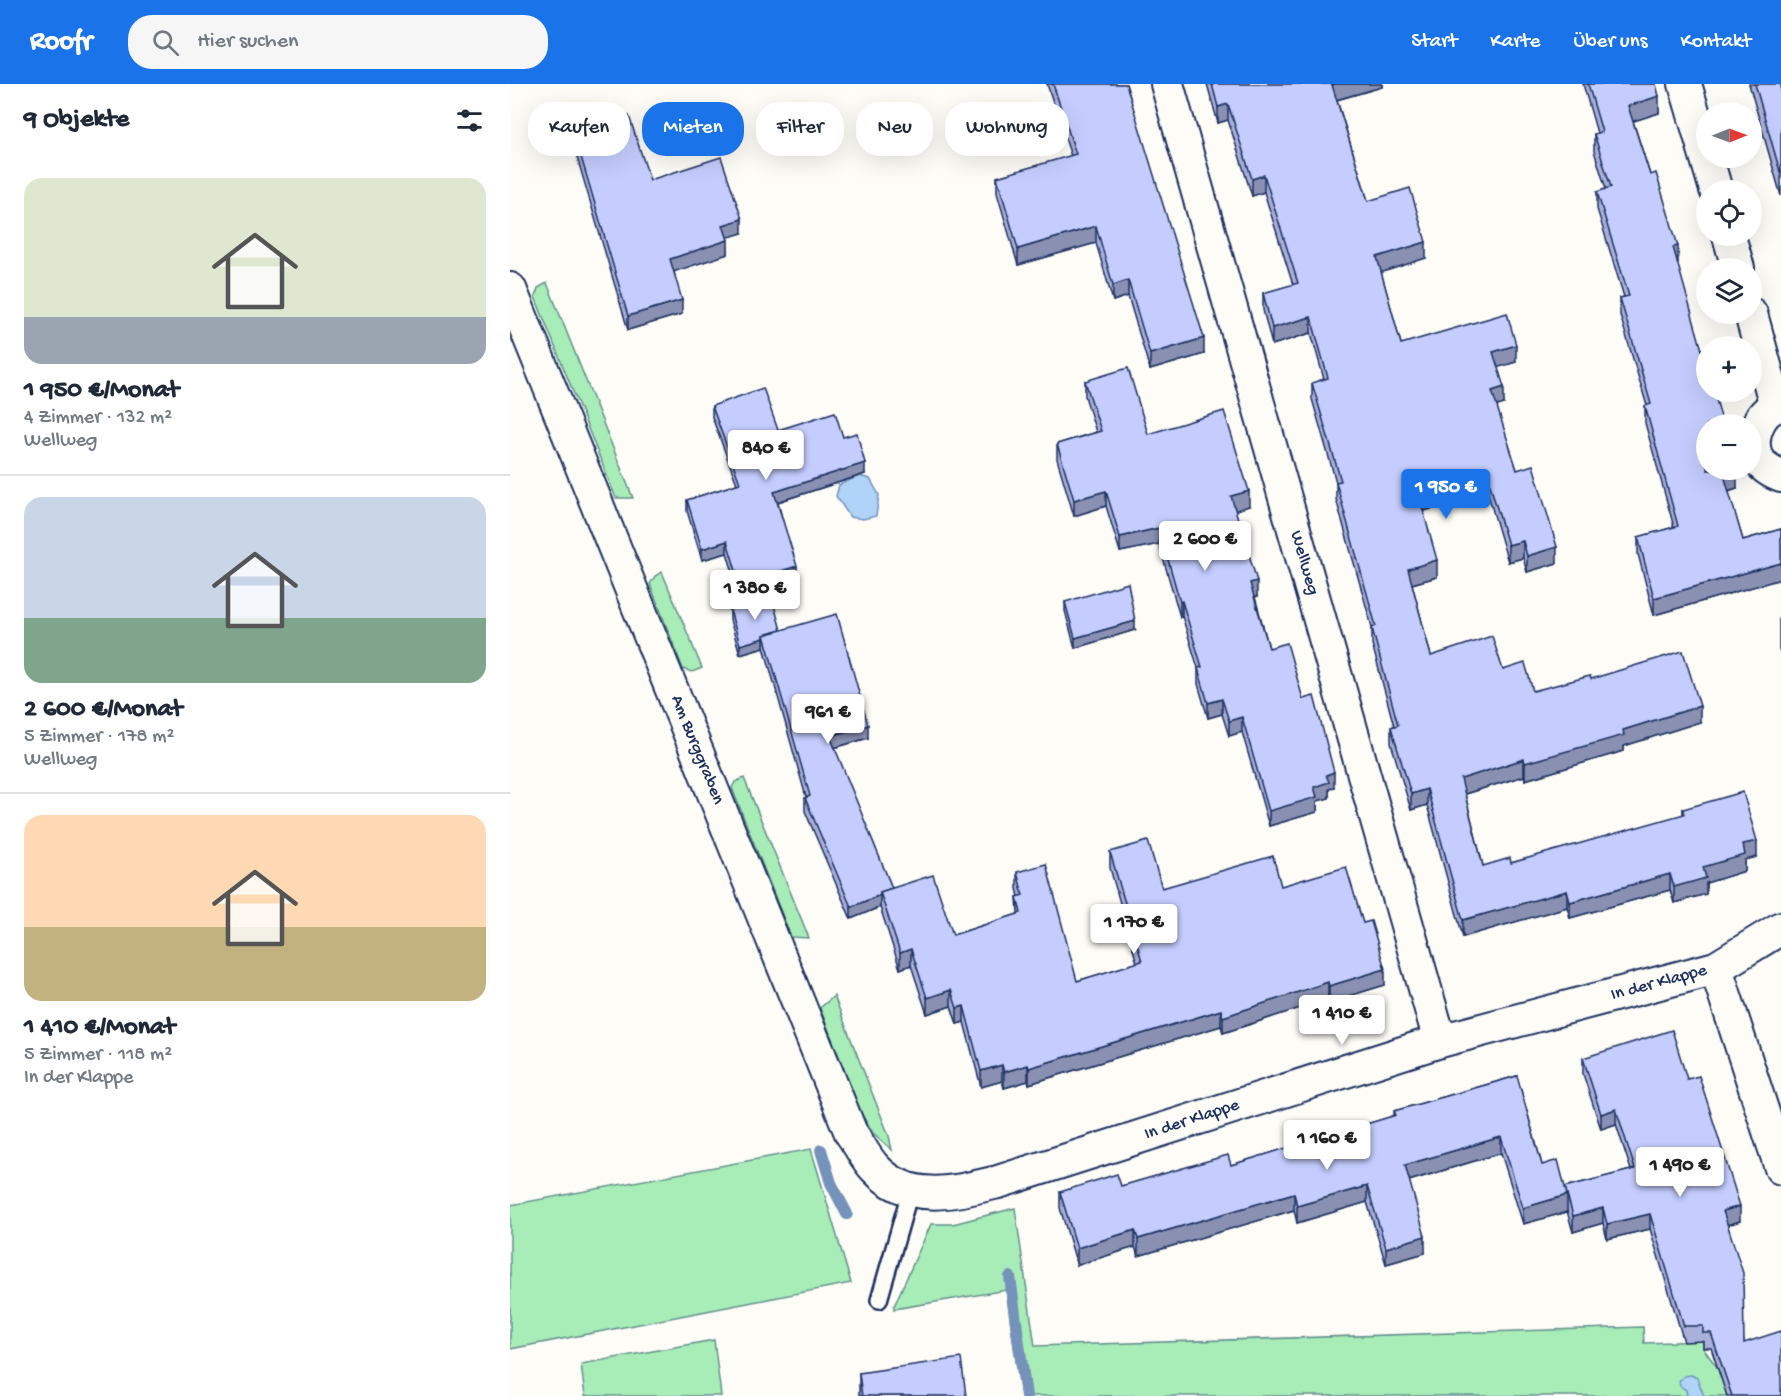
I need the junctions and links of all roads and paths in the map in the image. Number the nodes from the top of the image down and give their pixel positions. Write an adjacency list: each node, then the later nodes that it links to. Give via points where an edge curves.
1 (1167, 84): 10 (street, Wellweg)
2 (1685, 84): 3 (street)
3 (1713, 180)
4 (510, 289): 12 (street, Am Burggraben, via 851,1133 875,1169)
5 (1754, 324): 6 (street)
6 (1779, 405): 7 (street, via 1761,418 1754,436 1756,456 1769,471)
7 (1781, 476)
8 (1781, 928): 9 (street, In der Klappe)
9 (1716, 968): 10 (street, In der Klappe); 11 (street, In der Klappe)
10 (1440, 1041): 12 (street, In der Klappe, via 998,1182 953,1193)
11 (1781, 1168)
12 (910, 1192): 13 (lane)
13 (879, 1300)

